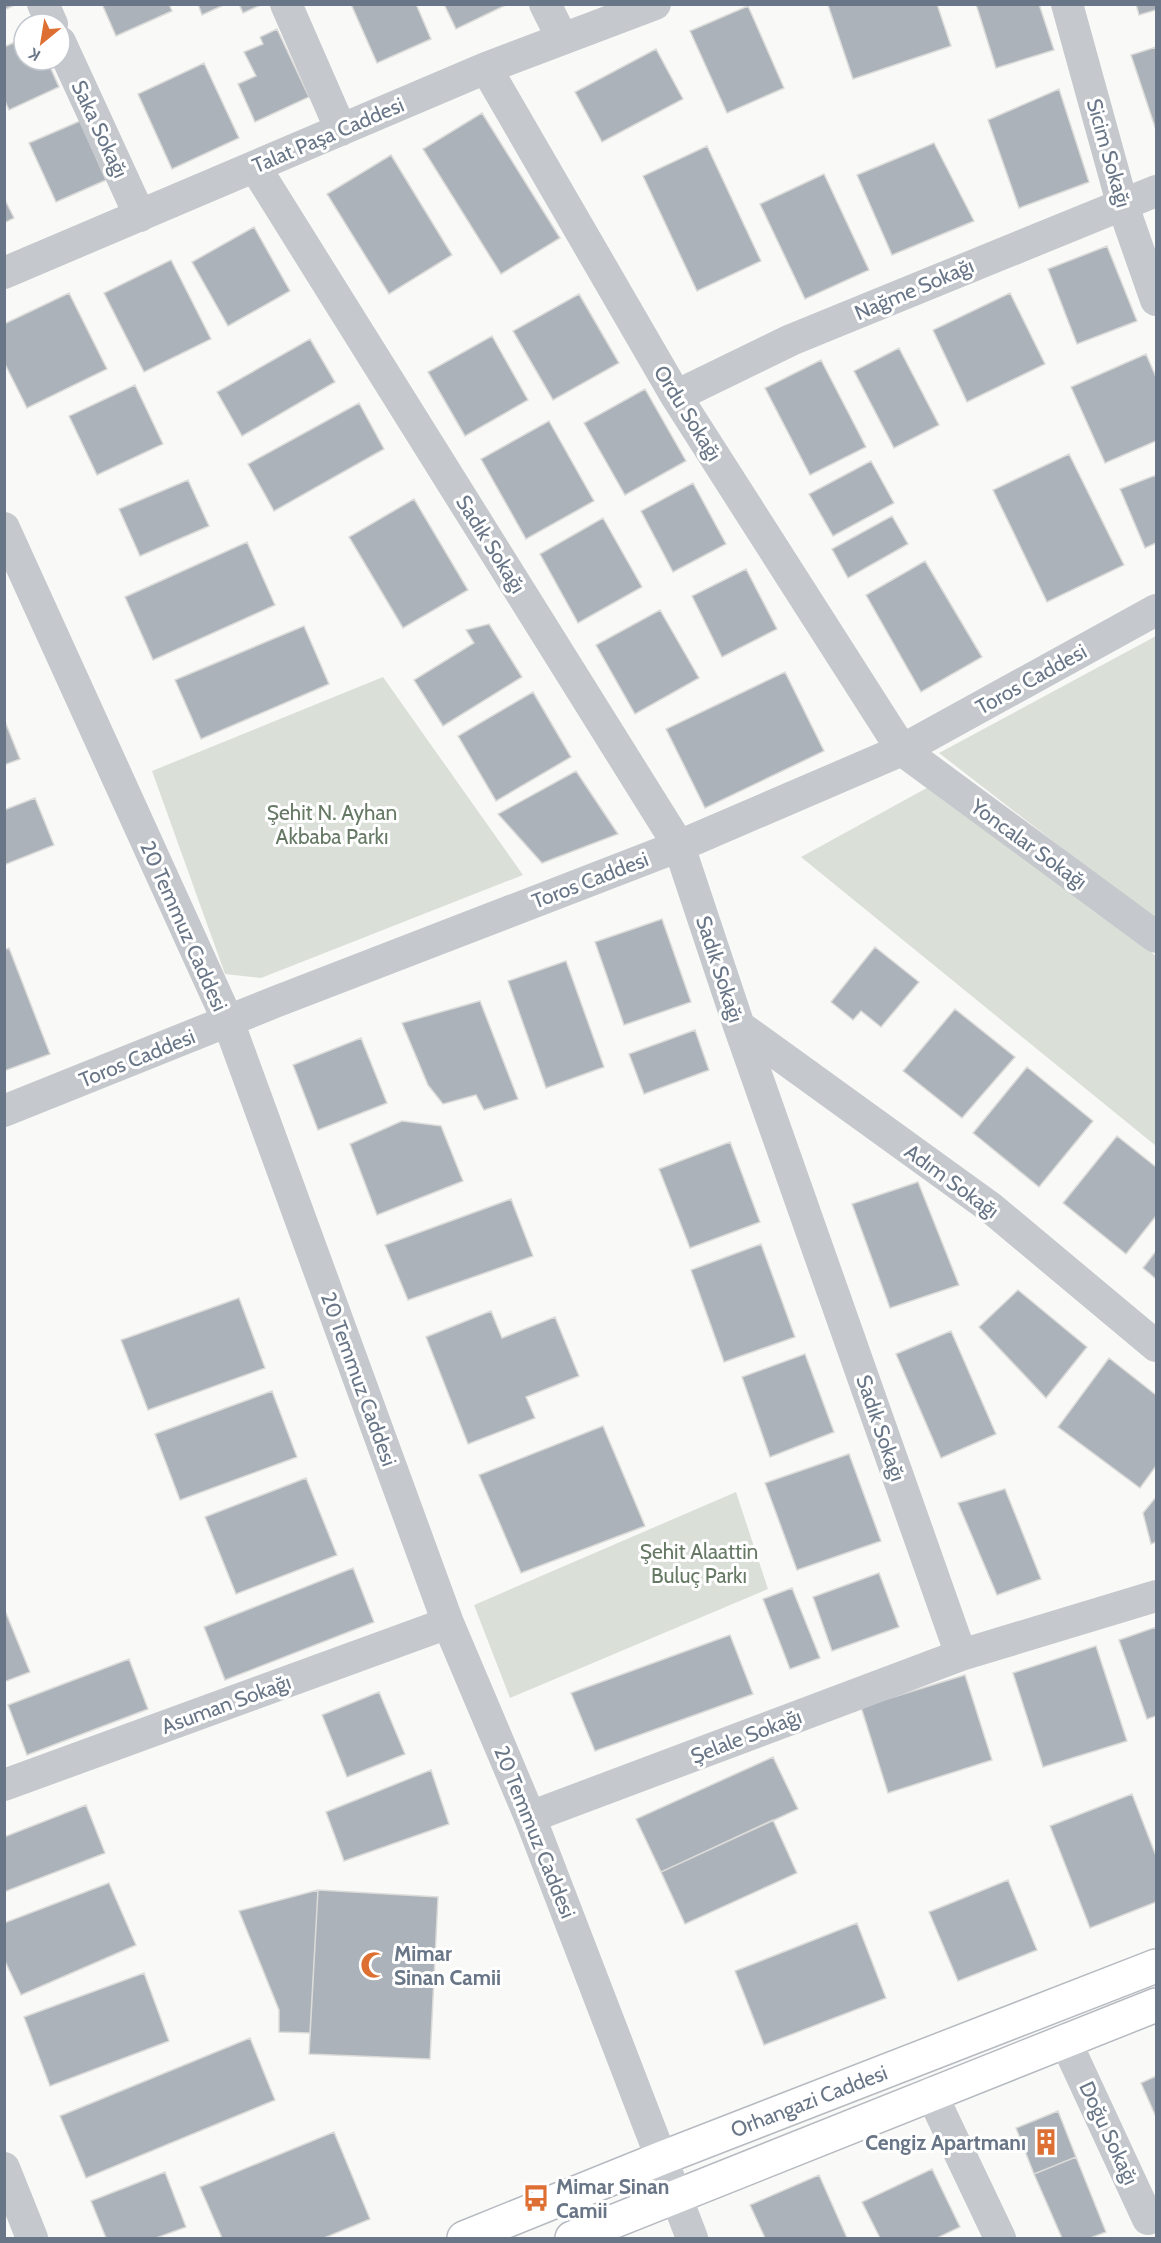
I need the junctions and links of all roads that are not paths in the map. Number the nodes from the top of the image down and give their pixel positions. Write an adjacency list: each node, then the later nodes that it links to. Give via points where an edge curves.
1 (286, 4): 8 (street)
2 (545, 4): 5 (street)
3 (655, 4): 5 (street, Talat Paşa Caddesi)
4 (1067, 4): 11 (street, Sicim Sokağı)
5 (562, 38): 7 (street, Talat Paşa Caddesi)
6 (72, 68): 12 (street, Saka Sokağı)
7 (486, 68): 8 (street, Talat Paşa Caddesi); 15 (street, Ordu Sokağı)
8 (341, 130): 9 (street, Talat Paşa Caddesi)
9 (255, 166): 12 (street, Talat Paşa Caddesi); 19 (street, Sadık Sokağı)
10 (1156, 191): 11 (street, Nağme Sokağı)
11 (1122, 203): 14 (street, Sicim Sokağı); 15 (street, Nağme Sokağı, via 791,340)
12 (140, 216): 13 (street, Talat Paşa Caddesi)
13 (4, 273)
14 (1156, 300)
15 (676, 396): 18 (street, Ordu Sokağı)
16 (4, 528): 21 (street, 20 Temmuz Caddesi)
17 (1156, 610): 18 (street, Toros Caddesi)
18 (902, 750): 19 (street, Toros Caddesi); 20 (street, Yoncalar Sokağı)
19 (680, 846): 21 (street, Toros Caddesi); 22 (street, Sadık Sokağı)
20 (1156, 937)
21 (228, 1021): 23 (street, Toros Caddesi); 26 (street, 20 Temmuz Caddesi)
22 (739, 1026): 24 (street, Adım Sokağı, via 991,1208); 27 (street, Sadık Sokağı)
23 (4, 1112)
24 (1156, 1346)
25 (1156, 1596): 27 (street)
26 (448, 1623): 28 (street, Asuman Sokağı); 29 (street, 20 Temmuz Caddesi)
27 (961, 1655): 29 (street, Şelale Sokağı)
28 (4, 1785)
29 (530, 1816): 34 (street, 20 Temmuz Caddesi)
30 (1156, 1966): 34 (main road, Orhangazi Caddesi)
31 (1156, 2005): 32 (main road, Orhangazi Caddesi)
32 (1065, 2040): 33 (main road, Orhangazi Caddesi); 37 (street, Doğu Sokağı, via 1148,2219)
33 (931, 2093): 36 (main road, Orhangazi Caddesi); 42 (street)
34 (662, 2158): 36 (street, 20 Temmuz Caddesi); 39 (main road, Orhangazi Caddesi)
35 (4, 2168): 38 (street)
36 (675, 2197): 40 (main road, Orhangazi Caddesi); 41 (street, 20 Temmuz Caddesi)
37 (1156, 2216)
38 (32, 2238)
39 (464, 2238)
40 (572, 2238)
41 (692, 2238)
42 (1000, 2238)

